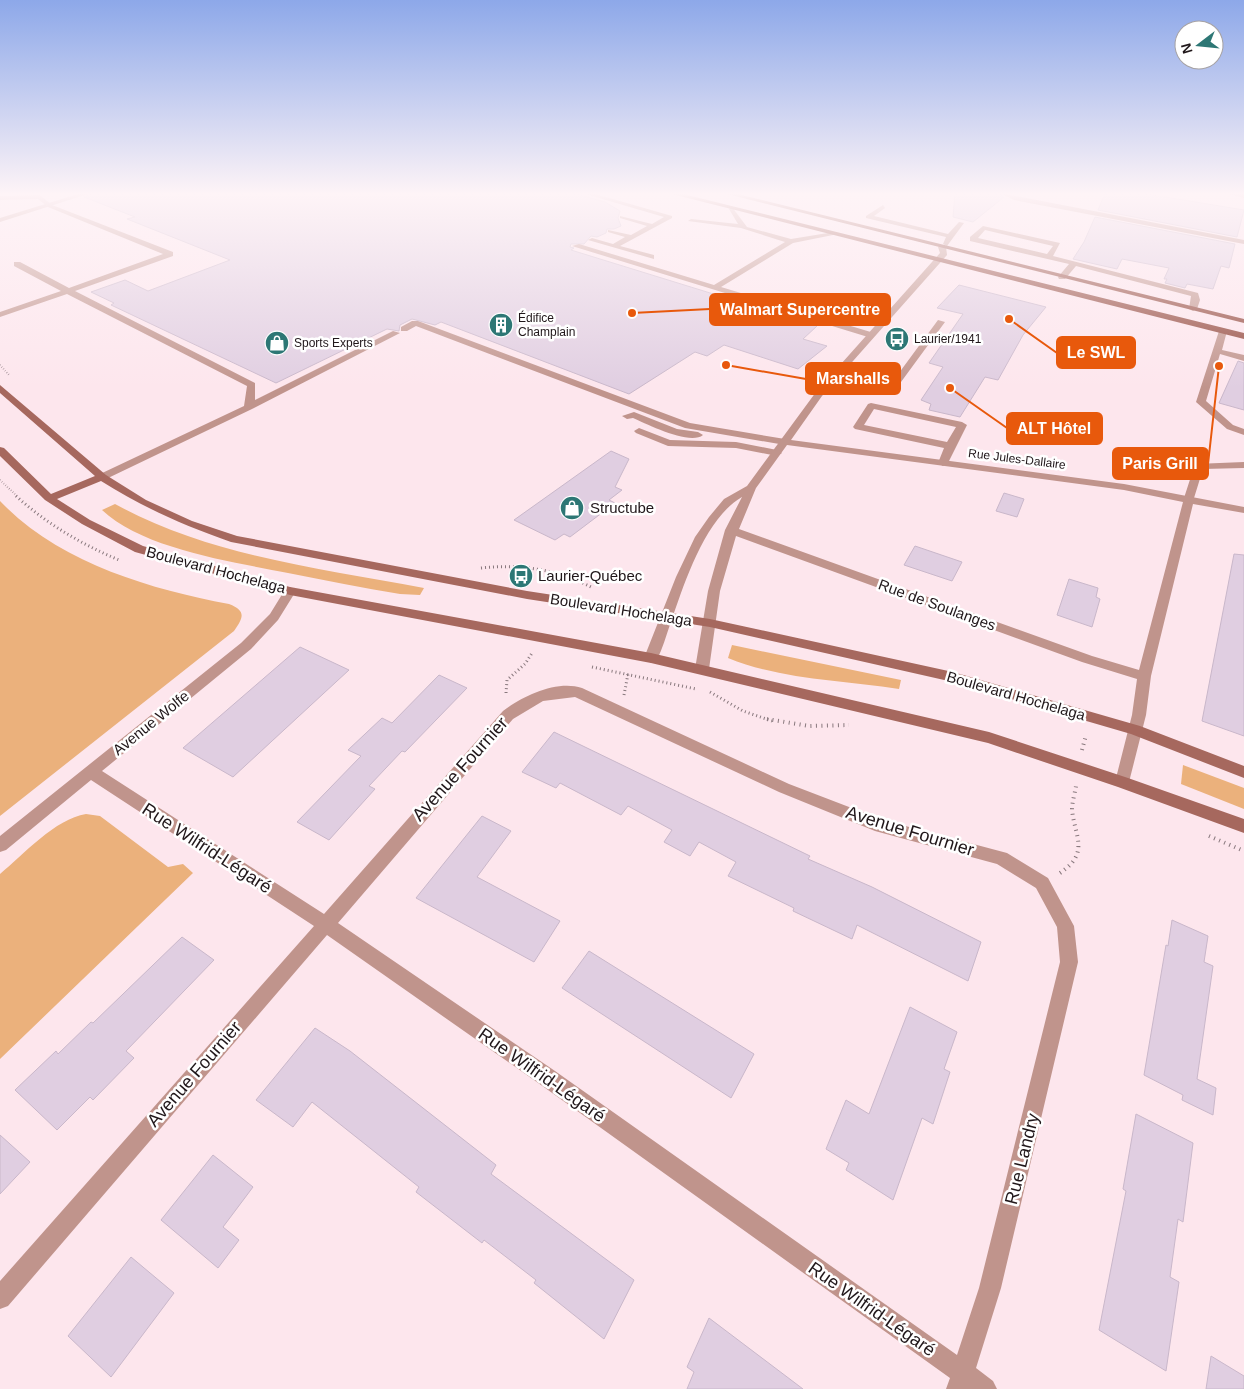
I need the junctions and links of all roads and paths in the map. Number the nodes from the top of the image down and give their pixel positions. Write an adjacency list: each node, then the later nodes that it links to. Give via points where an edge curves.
1 (159, 258): 13 (street)
2 (613, 258): 12 (street)
3 (765, 258): 12 (street)
4 (927, 258): 8 (main road)
5 (938, 258): 8 (street)
6 (985, 258): 11 (main road)
7 (1052, 258): 9 (street)
8 (936, 260): 18 (main road); 19 (street)
9 (1074, 263): 11 (street); 14 (street, via 1195,295)
10 (17, 264): 13 (street)
11 (1062, 277): 14 (main road)
12 (715, 288): 19 (street)
13 (68, 291): 15 (street); 29 (street, via 252,385)
14 (1193, 309): 17 (main road)
15 (0, 315)
16 (941, 322): 26 (street)
17 (1244, 322)
18 (1223, 331): 20 (main road); 21 (street)
19 (871, 335): 24 (street)
20 (1244, 336)
21 (1217, 352): 22 (street); 33 (street, via 1201,402 1230,428)
22 (1244, 358)
23 (0, 365): 25 (path)
24 (843, 367): 26 (street); 34 (street)
25 (12, 377)
26 (898, 380): 28 (street)
27 (0, 388): 40 (main road, Boulevard Hochelaga)
28 (889, 391)
29 (250, 407): 32 (street, via 415,323 688,426); 40 (street)
30 (627, 416): 32 (street, via 634,415 675,432 706,435)
31 (639, 430): 37 (street, via 668,443 736,445)
32 (721, 432): 34 (street)
33 (1244, 432)
34 (785, 442): 37 (street); 38 (street, Rue Jules-Dallaire)
35 (950, 446): 35 (street, via 858,427 871,406 878,404 962,426); 38 (street)
36 (0, 450): 43 (main road, Boulevard Hochelaga)
37 (778, 453): 42 (street)
38 (943, 464): 44 (street, Rue Jules-Dallaire)
39 (1244, 465): 44 (street, via 1199,466)
40 (102, 477): 43 (main road); 51 (main road, Boulevard Hochelaga, via 142,502 188,523 255,544 527,595)
41 (0, 480): 47 (path, via 54,527 90,548)
42 (751, 488): 46 (street); 51 (street, via 726,502 703,534)
43 (49, 498): 50 (main road, Boulevard Hochelaga, via 86,522 140,549)
44 (1189, 498): 45 (street, Rue Jules-Dallaire); 62 (street)
45 (1244, 510)
46 (731, 530): 52 (street, via 714,591); 62 (street, Rue de Soulanges, via 1059,649)
47 (127, 563)
48 (475, 568): 49 (path, via 514,565 563,574)
49 (597, 590)
50 (290, 591): 53 (main road, Boulevard Hochelaga); 69 (street, Avenue Wolfe, via 274,617 246,646)
51 (666, 617): 52 (main road, Boulevard Hochelaga); 58 (street)
52 (710, 623): 60 (street); 65 (main road, Boulevard Hochelaga, via 953,677)
53 (542, 638): 55 (path); 56 (main road, Boulevard Hochelaga)
54 (522, 653): 55 (path)
55 (531, 654): 57 (path); 63 (path, via 524,666 510,674 505,685)
56 (632, 654): 58 (main road, Boulevard Hochelaga); 61 (path)
57 (540, 656)
58 (651, 658): 60 (main road, Boulevard Hochelaga)
59 (582, 665): 61 (path)
60 (702, 669): 68 (main road, Boulevard Hochelaga, via 989,738)
61 (628, 675): 64 (path); 66 (path, via 710,692 740,709 779,722 813,728)
62 (1144, 676): 67 (street)
63 (506, 693)
64 (620, 710): 79 (street, Avenue Fournier, via 784,788 881,826 1001,858); 80 (street, Avenue Fournier, via 577,692 554,692 520,704)
65 (1090, 716): 67 (main road, Boulevard Hochelaga); 68 (path)
66 (853, 724)
67 (1135, 730): 70 (main road, Boulevard Hochelaga); 72 (street)
68 (1078, 767): 72 (main road, Boulevard Hochelaga); 73 (path)
69 (91, 772): 77 (street, Avenue Wolfe); 80 (street, Rue Wilfrid-Légaré)
70 (1244, 772)
71 (1067, 782): 73 (path)
72 (1123, 782): 75 (main road, Boulevard Hochelaga)
73 (1076, 785): 74 (path); 79 (path, via 1072,808 1080,842 1072,865)
74 (1084, 788)
75 (1244, 826)
76 (1200, 832): 78 (path)
77 (0, 845)
78 (1244, 851)
79 (1042, 883): 82 (street, Rue Landry, via 1065,926 1069,962 990,1288)
80 (324, 923): 81 (street, Avenue Fournier); 82 (street, Rue Wilfrid-Légaré, via 548,1078)
81 (0, 1298)
82 (960, 1381): 83 (street, Rue Wilfrid-Légaré)
83 (986, 1389)

